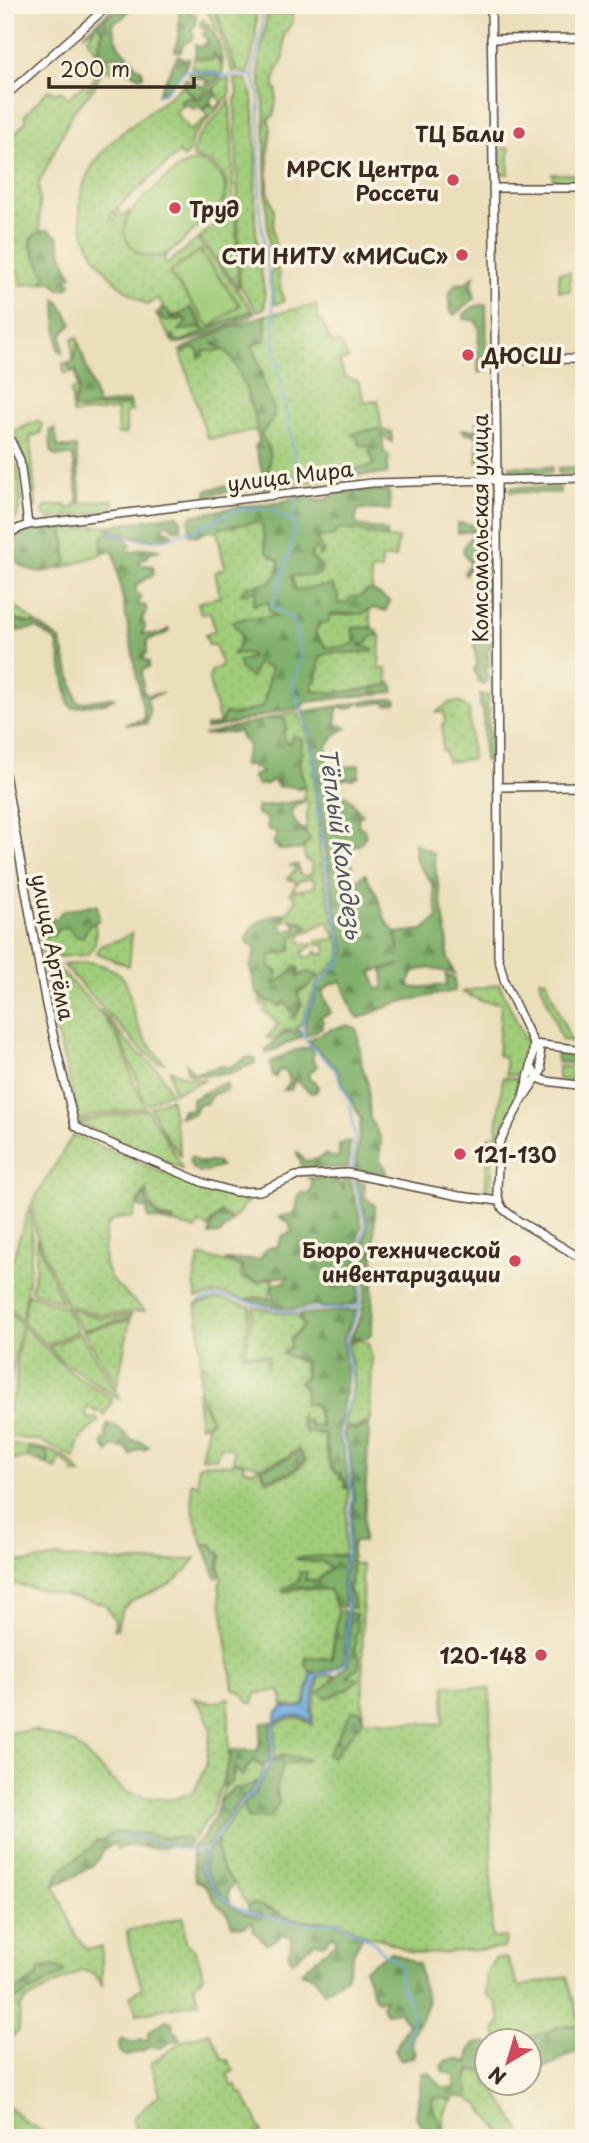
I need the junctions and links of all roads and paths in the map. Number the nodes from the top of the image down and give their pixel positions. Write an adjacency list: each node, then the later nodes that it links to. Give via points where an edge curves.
1 (109, 5): 5 (street)
2 (491, 5): 3 (street, Комсомольская улица)
3 (491, 38): 4 (street); 6 (street, Комсомольская улица)
4 (584, 38)
5 (5, 96)
6 (493, 188): 7 (street); 9 (street, Комсомольская улица)
7 (584, 188)
8 (584, 359): 9 (street)
9 (495, 360): 12 (street, Комсомольская улица)
10 (5, 429): 13 (street, via 20,460)
11 (584, 478): 12 (street, улица Мира)
12 (496, 479): 13 (street, улица Мира, via 372,483); 17 (street, Комсомольская улица)
13 (28, 525): 14 (street, улица Мира)
14 (5, 538)
15 (5, 774): 18 (street, улица Артёма)
16 (584, 786): 17 (street)
17 (498, 787): 20 (street, Комсомольская улица, via 498,956 505,984)
18 (17, 843): 19 (street); 26 (street, улица Артёма, via 46,1005 75,1126 204,1183 235,1192 260,1191 296,1176 347,1173)
19 (5, 845)
20 (534, 1044): 21 (street); 22 (street); 23 (street, Комсомольская улица, via 542,1070)
21 (584, 1050)
22 (531, 1067): 23 (street); 25 (street)
23 (538, 1078): 24 (street); 25 (street)
24 (584, 1086)
25 (522, 1100): 26 (street, via 499,1143)
26 (499, 1201): 27 (street, via 517,1220)
27 (584, 1259)

